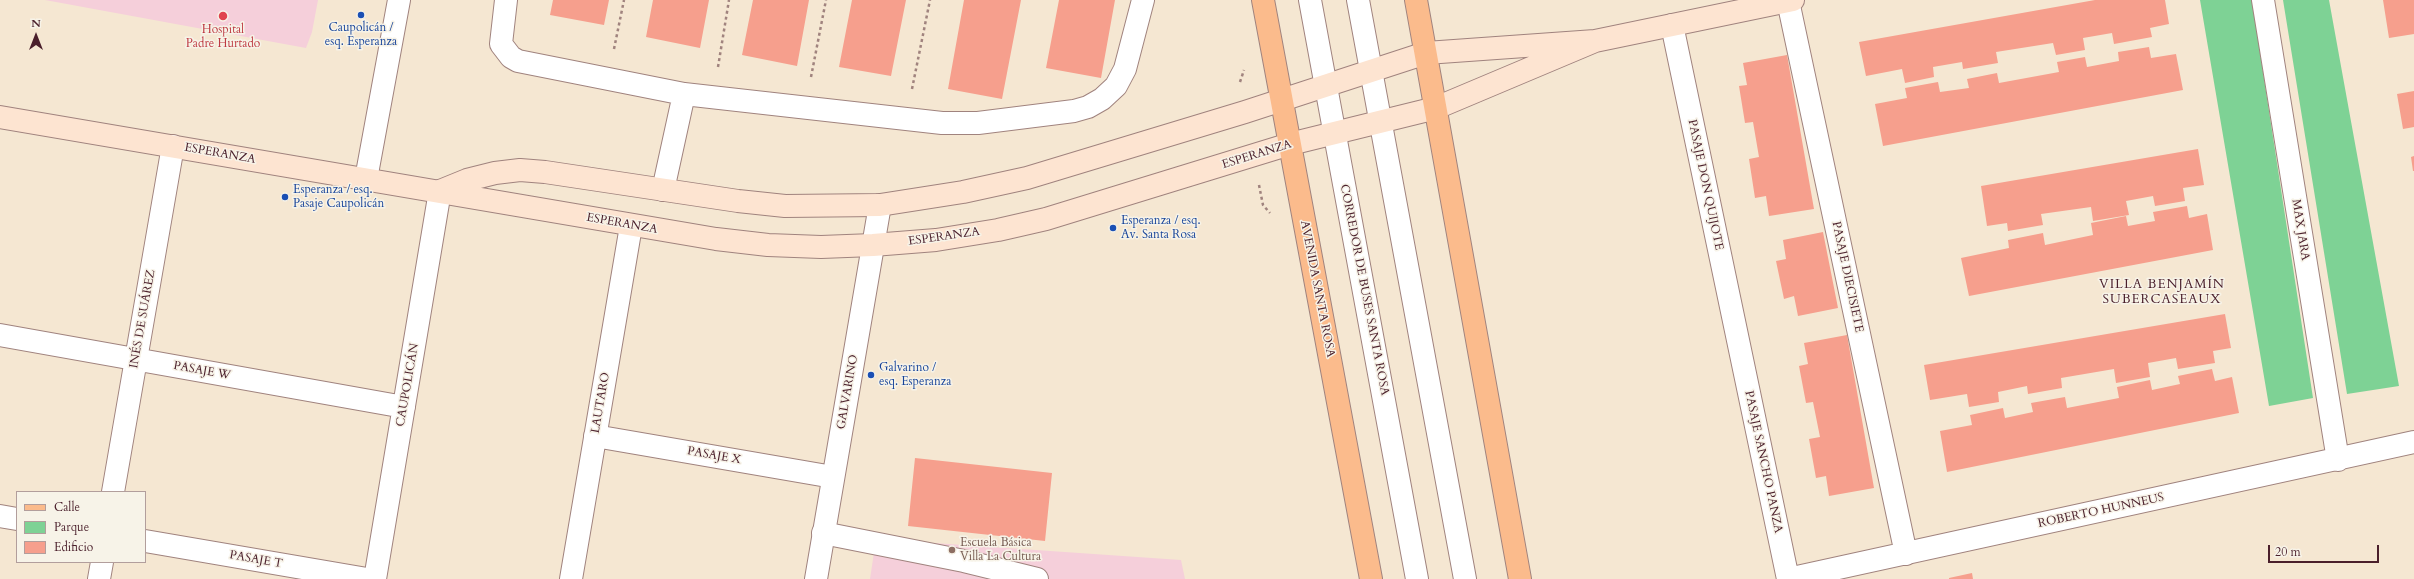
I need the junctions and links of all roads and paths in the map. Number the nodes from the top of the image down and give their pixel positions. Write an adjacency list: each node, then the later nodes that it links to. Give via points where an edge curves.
1 (399, 0): 31 (street)
2 (506, 0): 18 (street, via 501,44 511,57 518,61)
3 (624, 0): 18 (path)
4 (729, 0): 21 (path)
5 (826, 0): 23 (path)
6 (930, 0): 26 (path)
7 (1143, 0): 26 (street, via 1125,69 1116,86 1088,107 1013,120 978,123)
8 (1263, 0): 22 (main road, AVENIDA SANTA ROSA)
9 (1310, 0): 19 (street, CORREDOR DE BUSES SANTA ROSA)
10 (1358, 0): 17 (street)
11 (1416, 0): 16 (main road)
12 (1791, 0): 14 (street); 50 (street, PASAJE DIECISIETE)
13 (2263, 0): 43 (street, MAX JARA)
14 (1672, 25): 15 (street); 38 (street, PASAJE DON QUIJOTE)
15 (1595, 41): 16 (street); 24 (street, ESPERANZA)
16 (1426, 53): 17 (street); 24 (main road)
17 (1371, 72): 19 (street); 27 (street)
18 (608, 79): 20 (street)
19 (1325, 86): 22 (street); 28 (street, CORREDOR DE BUSES SANTA ROSA)
20 (684, 94): 21 (street); 32 (street)
21 (713, 97): 23 (street)
22 (1282, 100): 29 (main road, AVENIDA SANTA ROSA); 34 (street, via 1027,178 963,192)
23 (805, 107): 26 (street)
24 (1436, 108): 27 (street, ESPERANZA); 61 (main road)
25 (0, 117): 30 (street, ESPERANZA)
26 (906, 119)
27 (1380, 122): 28 (street, ESPERANZA); 60 (street)
28 (1335, 133): 29 (street, ESPERANZA); 59 (street, CORREDOR DE BUSES SANTA ROSA)
29 (1290, 144): 36 (street, ESPERANZA, via 1046,219 936,240); 58 (main road, AVENIDA SANTA ROSA)
30 (173, 146): 31 (street, ESPERANZA); 39 (street, INÉS DE SUÁREZ)
31 (366, 179): 33 (street, ESPERANZA)
32 (663, 190): 33 (street, via 520,170 467,180); 34 (street, via 785,206)
33 (440, 191): 35 (street, ESPERANZA); 40 (street, CAUPOLICÁN)
34 (880, 205): 36 (street, GALVARINO)
35 (631, 226): 36 (street, ESPERANZA, via 768,245); 41 (street, LAUTARO)
36 (873, 245): 44 (street, GALVARINO)
37 (0, 335): 39 (street, PASAJE W)
38 (1739, 345): 62 (street, PASAJE SANCHO PANZA)
39 (136, 359): 40 (street, PASAJE W); 45 (street, INÉS DE SUÁREZ)
40 (404, 406): 54 (street, CAUPOLICÁN)
41 (595, 436): 44 (street, PASAJE X); 55 (street, LAUTARO)
42 (2414, 442): 43 (street, ROBERTO HUNNEUS)
43 (2338, 460): 50 (street, ROBERTO HUNNEUS)
44 (833, 477): 48 (street, GALVARINO)
45 (114, 491)
46 (0, 516): 47 (street)
47 (16, 519)
48 (823, 533): 56 (street, GALVARINO); 57 (street, via 964,561)
49 (146, 541): 53 (street, PASAJE T)
50 (1906, 554): 62 (street, ROBERTO HUNNEUS)
51 (102, 563): 52 (street)
52 (99, 579)
53 (367, 579)
54 (375, 579)
55 (571, 579)
56 (816, 579)
57 (1037, 579)
58 (1371, 579)
59 (1418, 579)
60 (1465, 579)
61 (1520, 579)
62 (1788, 579)

